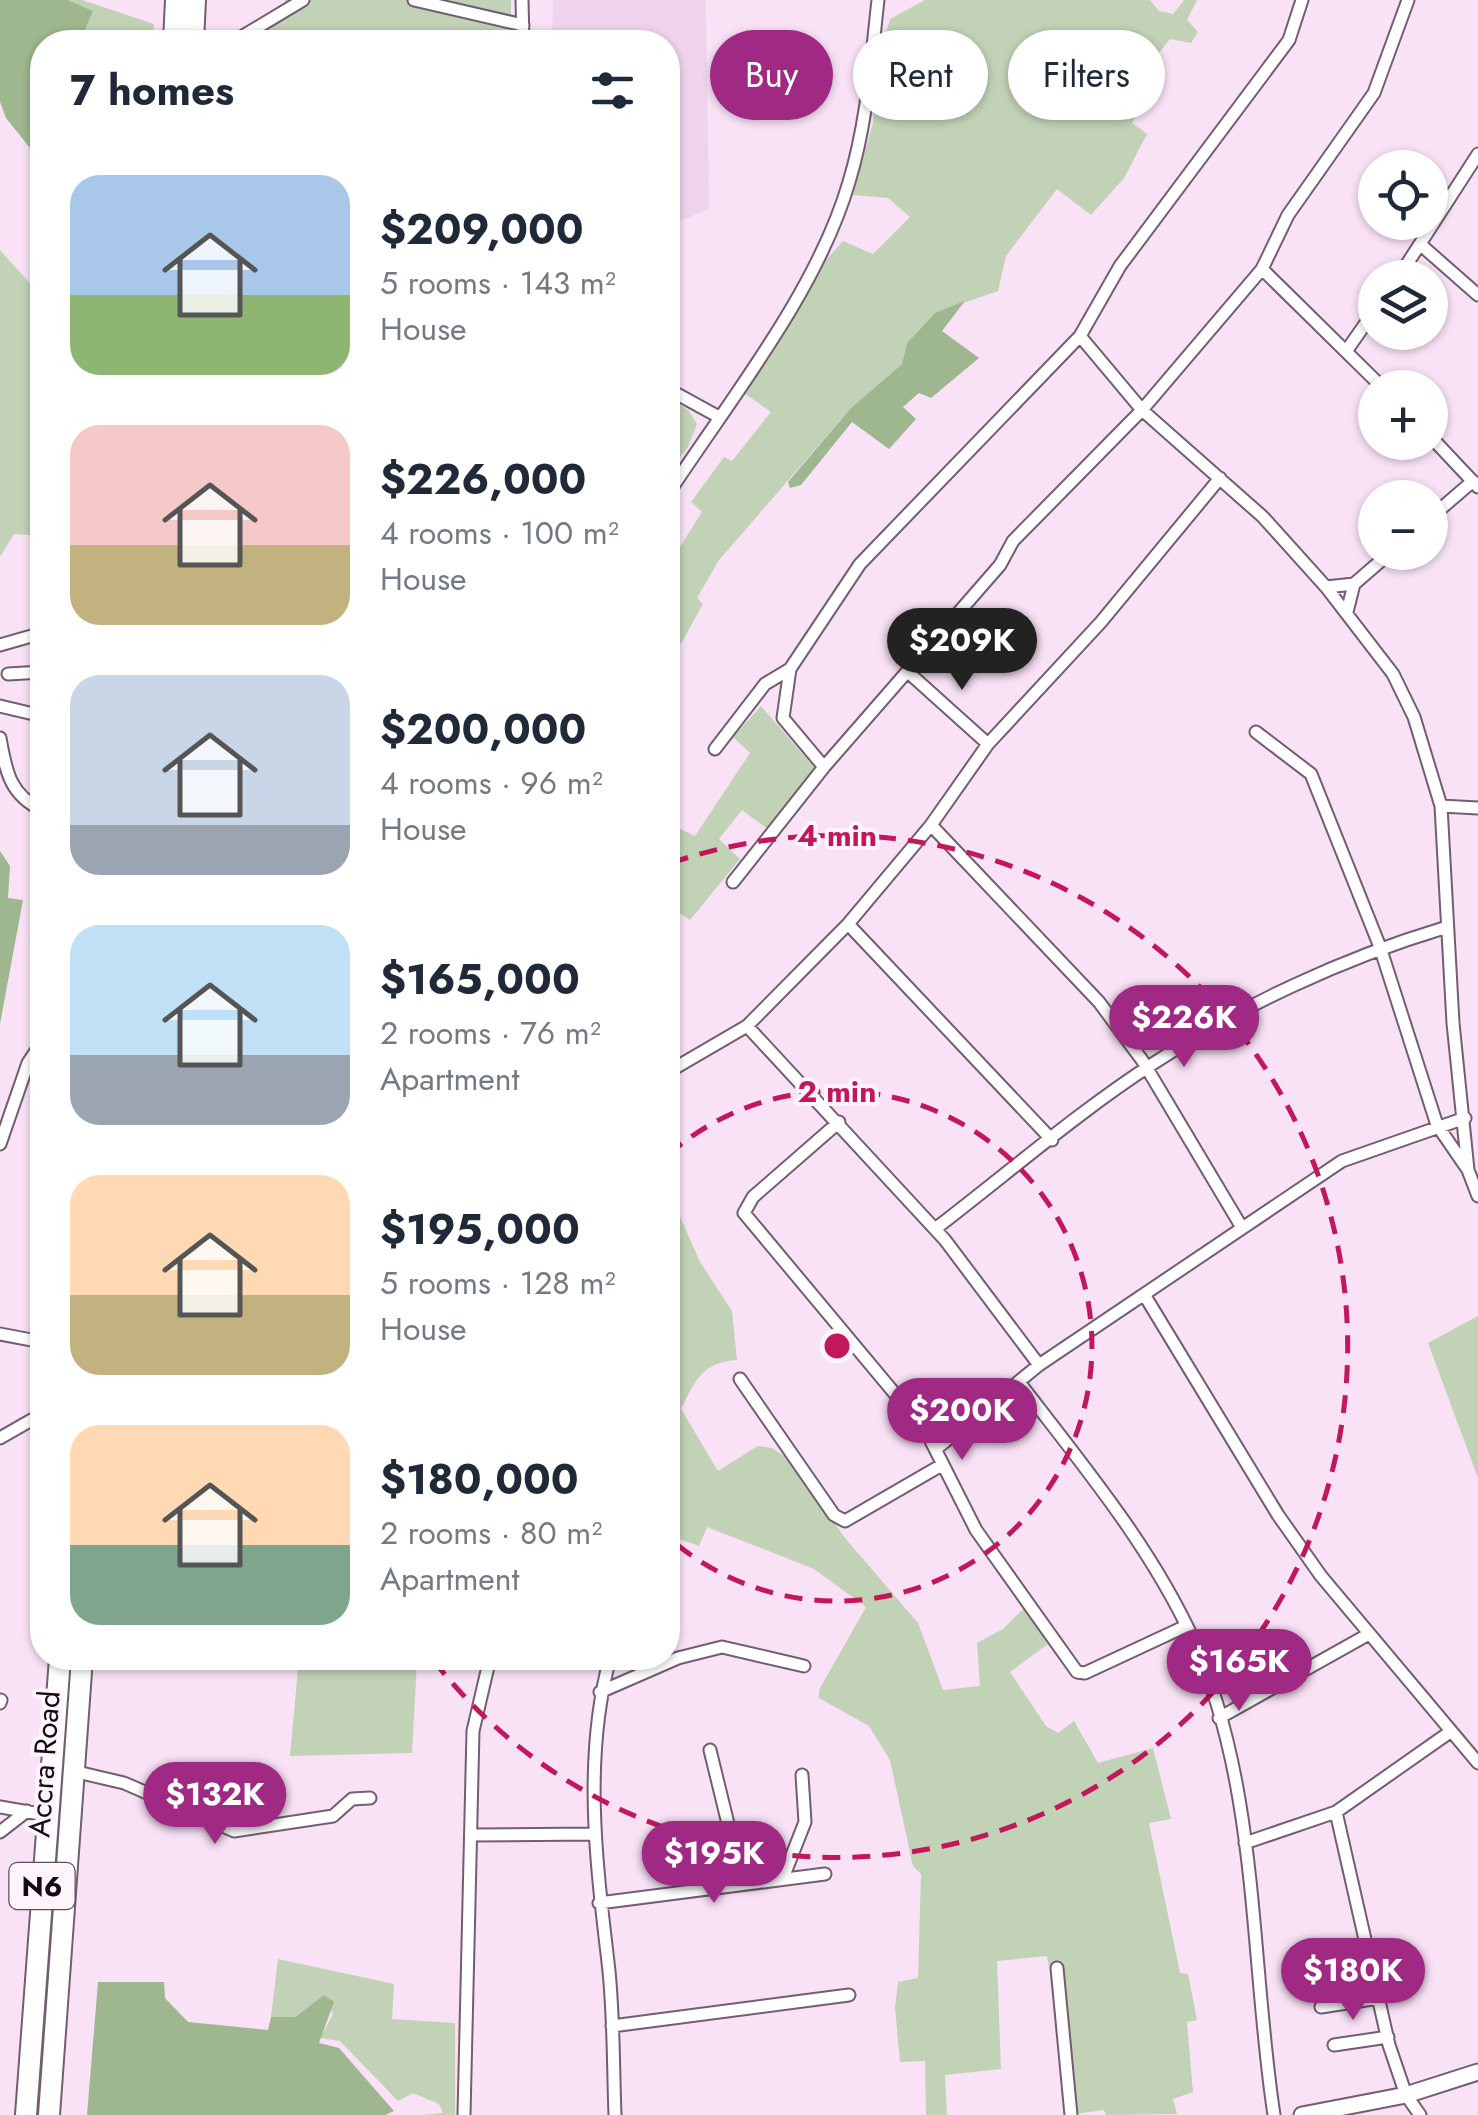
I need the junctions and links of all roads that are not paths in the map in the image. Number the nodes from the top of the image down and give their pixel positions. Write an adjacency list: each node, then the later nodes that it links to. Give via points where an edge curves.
1 (176, 0): 10 (highway)
2 (195, 0): 11 (highway)
3 (303, 0): 12 (street)
4 (414, 0): 9 (street)
5 (522, 0): 9 (street)
6 (878, 0): 25 (street, via 866,114 848,186 802,288)
7 (1302, 0): 20 (street, via 1289,40 1120,266)
8 (1408, 0): 17 (street, via 1374,93 1288,215)
9 (523, 24): 13 (street)
10 (175, 30)
11 (194, 30)
12 (253, 30)
13 (523, 30)
14 (1478, 154): 15 (street)
15 (1420, 245): 16 (street); 18 (street)
16 (1410, 260)
17 (1262, 269): 21 (street); 24 (street)
18 (1478, 295)
19 (1358, 334): 21 (street)
20 (1080, 336): 24 (street); 37 (street, via 860,564)
21 (1347, 350): 22 (street)
22 (1366, 370)
23 (680, 396): 25 (street)
24 (1142, 410): 28 (street); 39 (street, via 1013,540 1000,565)
25 (718, 417): 27 (street)
26 (1448, 455): 29 (street)
27 (680, 476)
28 (1220, 478): 33 (street); 45 (street)
29 (1475, 484): 30 (street)
30 (1448, 504)
31 (1370, 570): 32 (street)
32 (1354, 584): 33 (street); 34 (street)
33 (1326, 587): 34 (street)
34 (1347, 612): 49 (street, via 1393,674 1414,717)
35 (30, 636): 36 (street)
36 (0, 645)
37 (790, 669): 46 (street, via 765,684); 47 (street, via 783,718)
38 (30, 673): 40 (street)
39 (909, 673): 45 (street); 47 (street)
40 (8, 674)
41 (0, 706): 42 (street)
42 (30, 713)
43 (1256, 732): 55 (street, via 1311,774)
44 (0, 738): 48 (street, via 14,790)
45 (988, 744): 51 (street)
46 (714, 749)
47 (824, 766): 52 (street)
48 (30, 805)
49 (1441, 806): 50 (street); 54 (street)
50 (1478, 808)
51 (931, 825): 53 (street); 59 (street, via 1099,1002)
52 (734, 882)
53 (848, 924): 56 (street); 63 (street)
54 (1444, 928): 55 (street); 60 (street)
55 (1380, 947): 59 (street); 62 (street)
56 (747, 1026): 58 (street); 61 (street)
57 (30, 1060): 64 (street)
58 (680, 1065)
59 (1147, 1068): 63 (street); 67 (street)
60 (1465, 1118): 62 (street); 65 (street)
61 (839, 1122): 68 (street); 77 (street, via 752,1196 744,1213)
62 (1437, 1125): 65 (street); 67 (street, via 1342,1161)
63 (1052, 1140): 68 (street)
64 (0, 1144)
65 (1468, 1170): 66 (street)
66 (1478, 1196)
67 (1241, 1226): 69 (street)
68 (935, 1228): 72 (street)
69 (1145, 1296): 72 (street); 80 (street, via 1278,1515)
70 (0, 1334): 71 (street)
71 (30, 1340)
72 (1039, 1365): 74 (street)
73 (740, 1379): 78 (street, via 834,1515 845,1521)
74 (1019, 1382): 77 (street); 79 (street, via 1123,1520)
75 (30, 1421): 76 (street)
76 (0, 1438)
77 (936, 1449): 78 (street)
78 (940, 1466): 79 (street, via 976,1530 1077,1672)
79 (1186, 1626): 89 (street)
80 (1369, 1634): 89 (street); 90 (street)
81 (680, 1658): 82 (street, via 722,1647)
82 (804, 1666)
83 (58, 1670): 98 (highway, Accra Road / N6)
84 (81, 1670): 93 (highway, Accra Road / N6)
85 (487, 1670): 101 (street, via 473,1731)
86 (606, 1670): 88 (street)
87 (650, 1670): 88 (street)
88 (600, 1692): 100 (street)
89 (1218, 1718): 102 (street)
90 (1450, 1732): 92 (street); 97 (street)
91 (710, 1750): 105 (street)
92 (1478, 1763)
93 (73, 1771): 95 (street, via 124,1782 234,1831 334,1816 352,1799); 109 (highway, Accra Road / N6)
94 (802, 1775): 104 (street, via 805,1822)
95 (370, 1798)
96 (0, 1807): 98 (street)
97 (1336, 1812): 102 (street); 111 (street)
98 (36, 1813): 99 (street); 108 (highway, Accra Road / N6)
99 (0, 1832)
100 (594, 1834): 101 (street); 106 (street)
101 (472, 1836): 121 (street)
102 (1245, 1844): 124 (street)
103 (825, 1874): 104 (street)
104 (783, 1878): 105 (street)
105 (742, 1882): 106 (street)
106 (599, 1903): 113 (street)
107 (1057, 1968): 123 (street)
108 (34, 1989): 109 (highway); 119 (highway, Accra Road / N6)
109 (56, 1994): 120 (highway, Accra Road / N6)
110 (850, 1995): 113 (street)
111 (1379, 1998): 112 (street); 114 (street)
112 (1321, 2007)
113 (612, 2026): 122 (street)
114 (1388, 2038): 115 (street); 117 (street)
115 (1334, 2045)
116 (1478, 2072): 117 (street)
117 (1406, 2094): 118 (street); 126 (street)
118 (1310, 2114): 125 (street)
119 (26, 2115)
120 (49, 2115)
121 (464, 2115)
122 (615, 2115)
123 (1070, 2115)
124 (1274, 2115)
125 (1302, 2115)
126 (1420, 2115)

